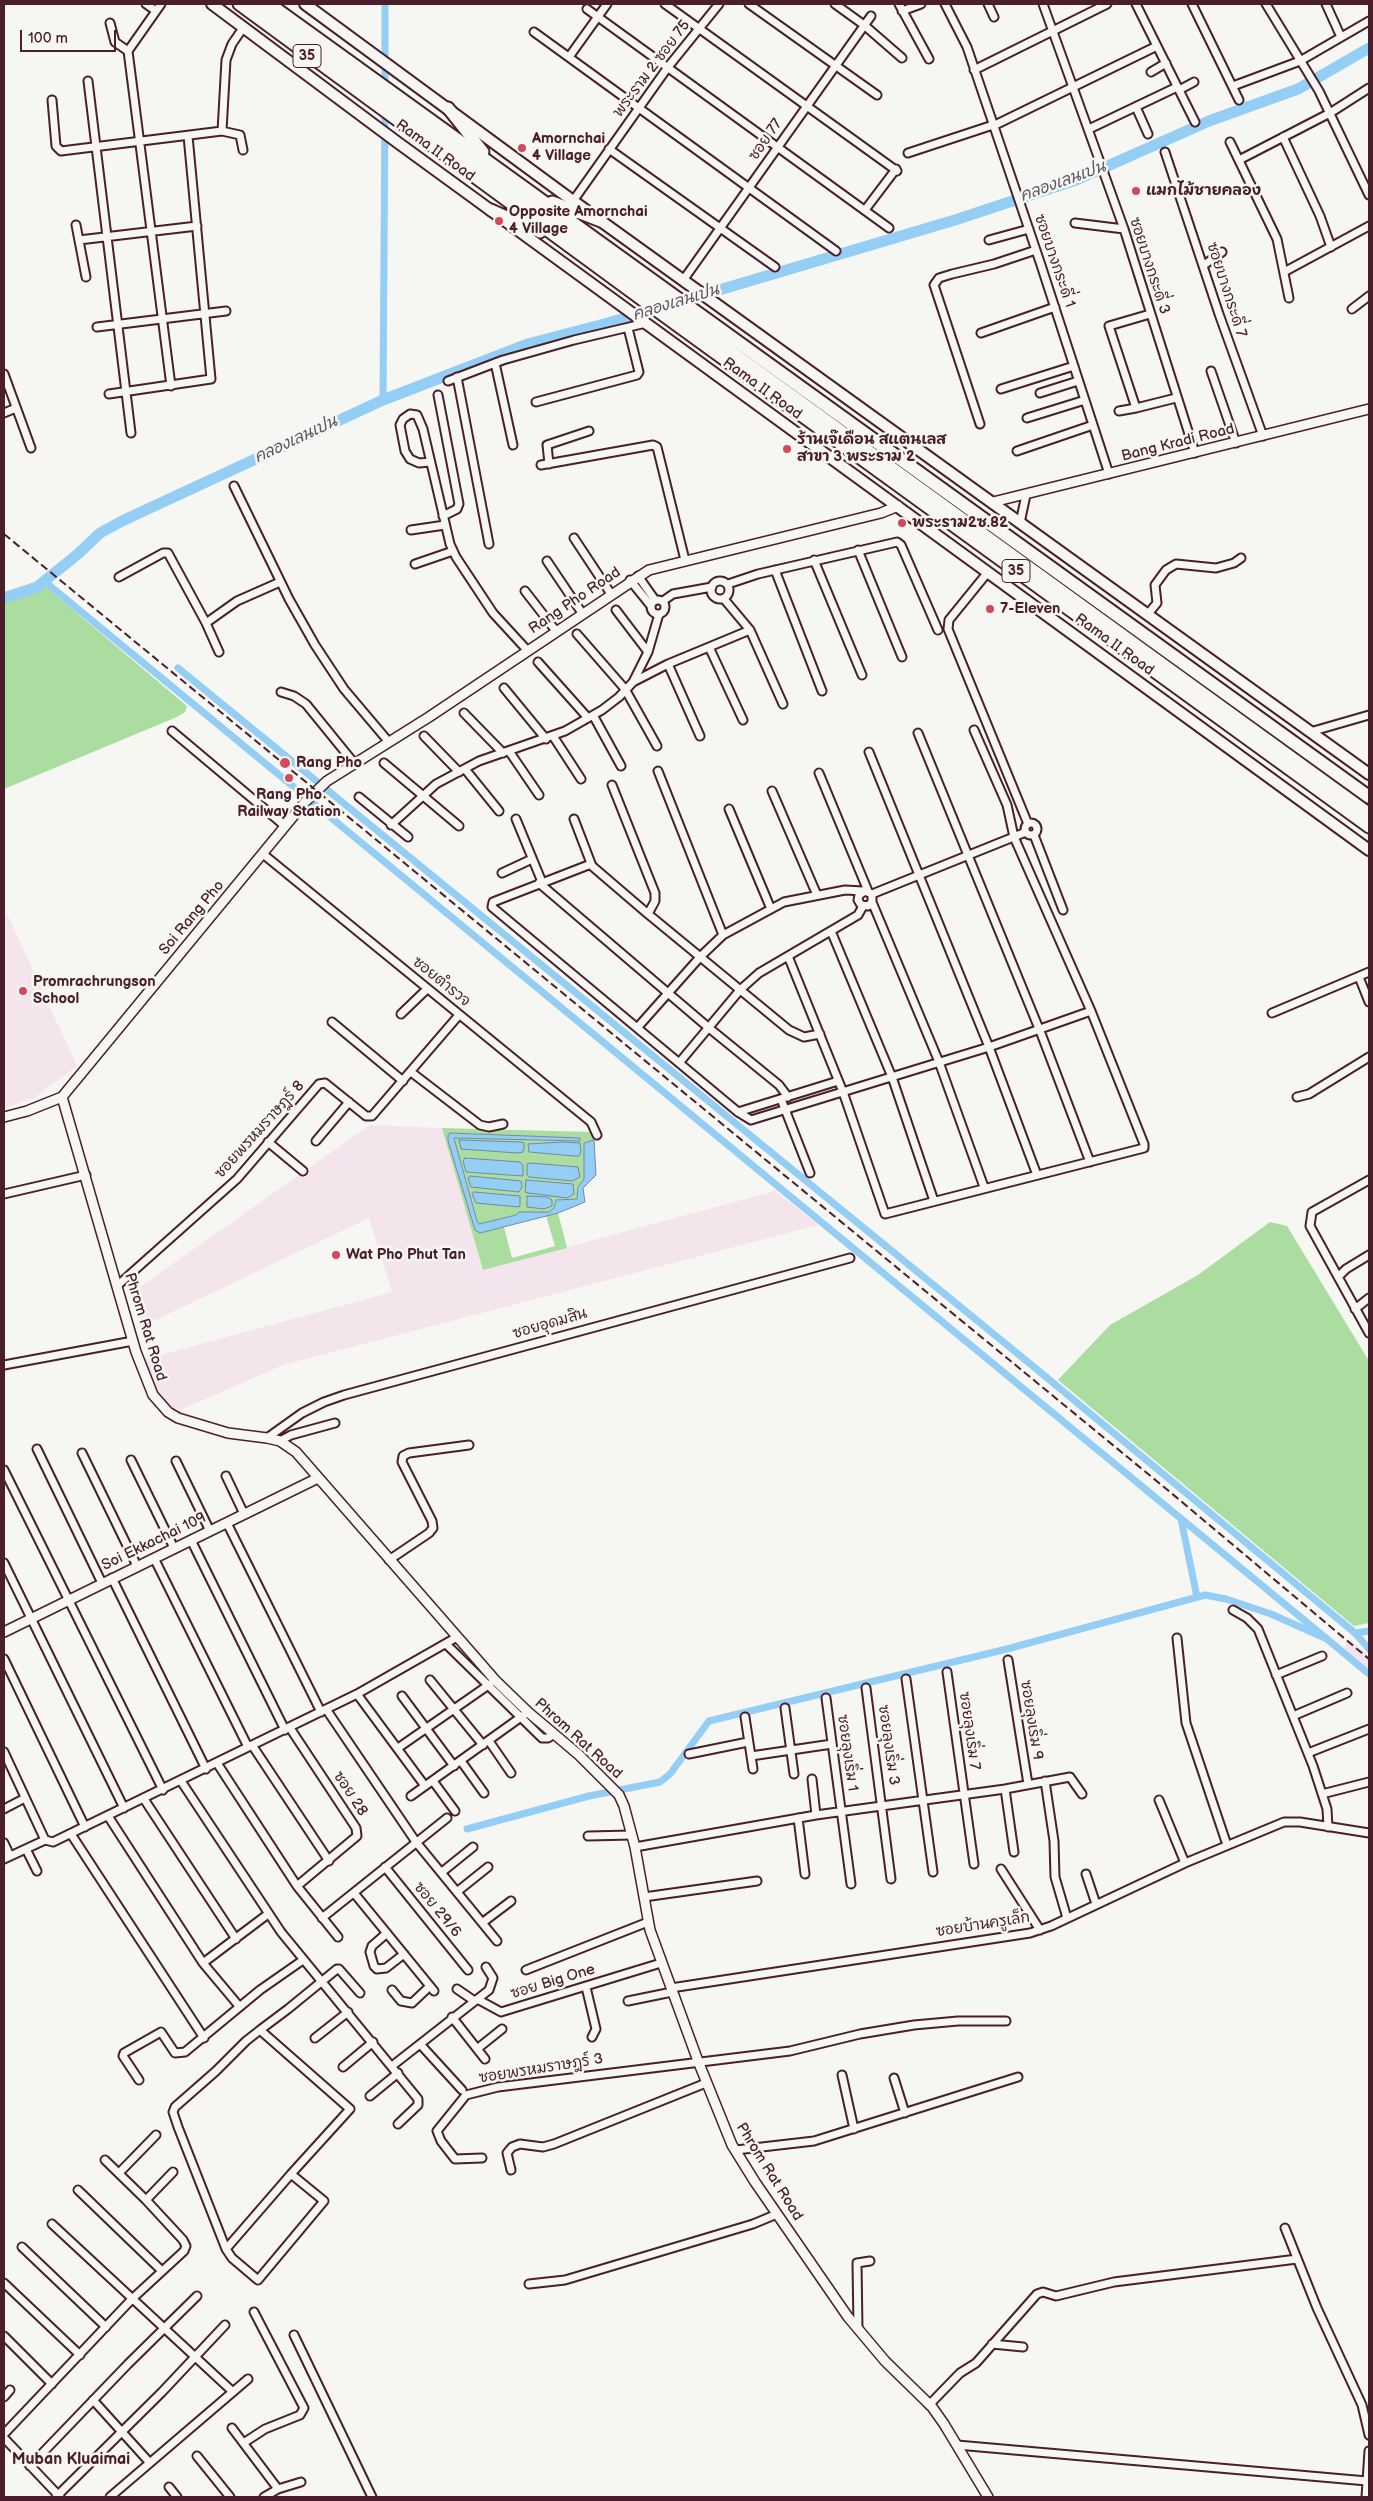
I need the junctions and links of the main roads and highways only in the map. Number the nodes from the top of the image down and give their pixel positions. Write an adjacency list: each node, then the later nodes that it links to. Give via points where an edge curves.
1 (212, 4): 10 (main road, Rama II Road / 35)
2 (239, 4): 12 (highway, Rama II Road / 35)
3 (251, 4): 15 (highway)
4 (269, 4): 14 (highway)
5 (278, 4): 8 (highway, Rama II Road / 35)
6 (304, 4): 7 (main road)
7 (448, 108): 8 (highway); 11 (main road)
8 (483, 152): 9 (highway, Rama II Road / 35)
9 (552, 202): 11 (highway); 14 (highway, Rama II Road / 35)
10 (491, 210): 12 (highway, via 535,229); 17 (main road, Rama II Road / 35)
11 (601, 221): 13 (main road)
12 (621, 284): 16 (highway, Rama II Road / 35)
13 (1369, 774)
14 (1369, 796)
15 (1369, 814)
16 (1369, 827)
17 (1369, 850)

